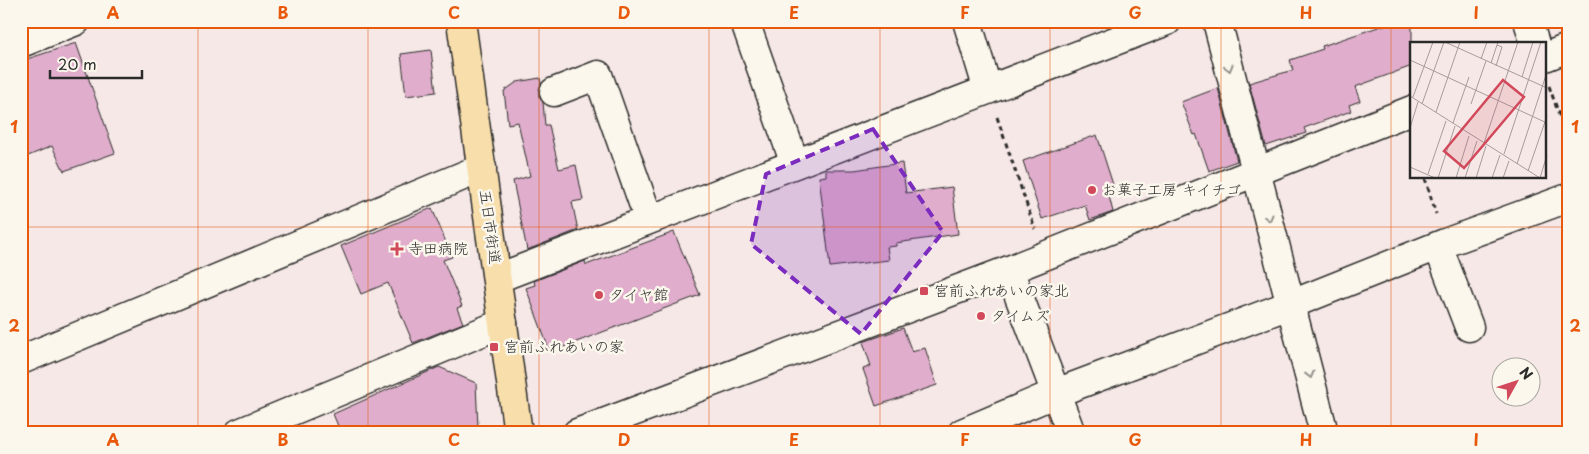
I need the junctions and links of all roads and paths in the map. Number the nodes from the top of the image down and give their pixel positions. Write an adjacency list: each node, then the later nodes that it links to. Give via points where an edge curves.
1 (76, 21): 9 (street)
2 (461, 21): 18 (main road, 五日市街道)
3 (967, 21): 13 (street)
4 (1167, 21): 13 (street)
5 (1217, 21): 19 (street, one-way to 19)
6 (1528, 21): 8 (street)
7 (744, 22): 17 (street)
8 (1534, 42)
9 (21, 43)
10 (1568, 48): 11 (street)
11 (1546, 57)
12 (1548, 85): 16 (path)
13 (988, 90): 17 (street); 24 (path)
14 (554, 92): 22 (street, via 598,75)
15 (1410, 111): 19 (street)
16 (1568, 140)
17 (795, 164): 22 (street)
18 (482, 168): 26 (main road, 五日市街道); 30 (street)
19 (1257, 170): 24 (street); 27 (street, one-way to 27)
20 (1425, 179): 23 (path)
21 (1568, 198): 23 (street)
22 (649, 220): 26 (street)
23 (1442, 245): 27 (street); 29 (street)
24 (1044, 256): 25 (street)
25 (1009, 270): 31 (street); 34 (street)
26 (498, 278): 28 (main road, 五日市街道)
27 (1292, 304): 31 (street); 37 (street, one-way to 37)
28 (503, 323): 32 (street); 33 (main road, 五日市街道)
29 (1469, 327)
30 (21, 360)
31 (1056, 393): 35 (street); 36 (street)
32 (239, 433)
33 (518, 433)
34 (577, 433)
35 (962, 433)
36 (1071, 433)
37 (1324, 433)

